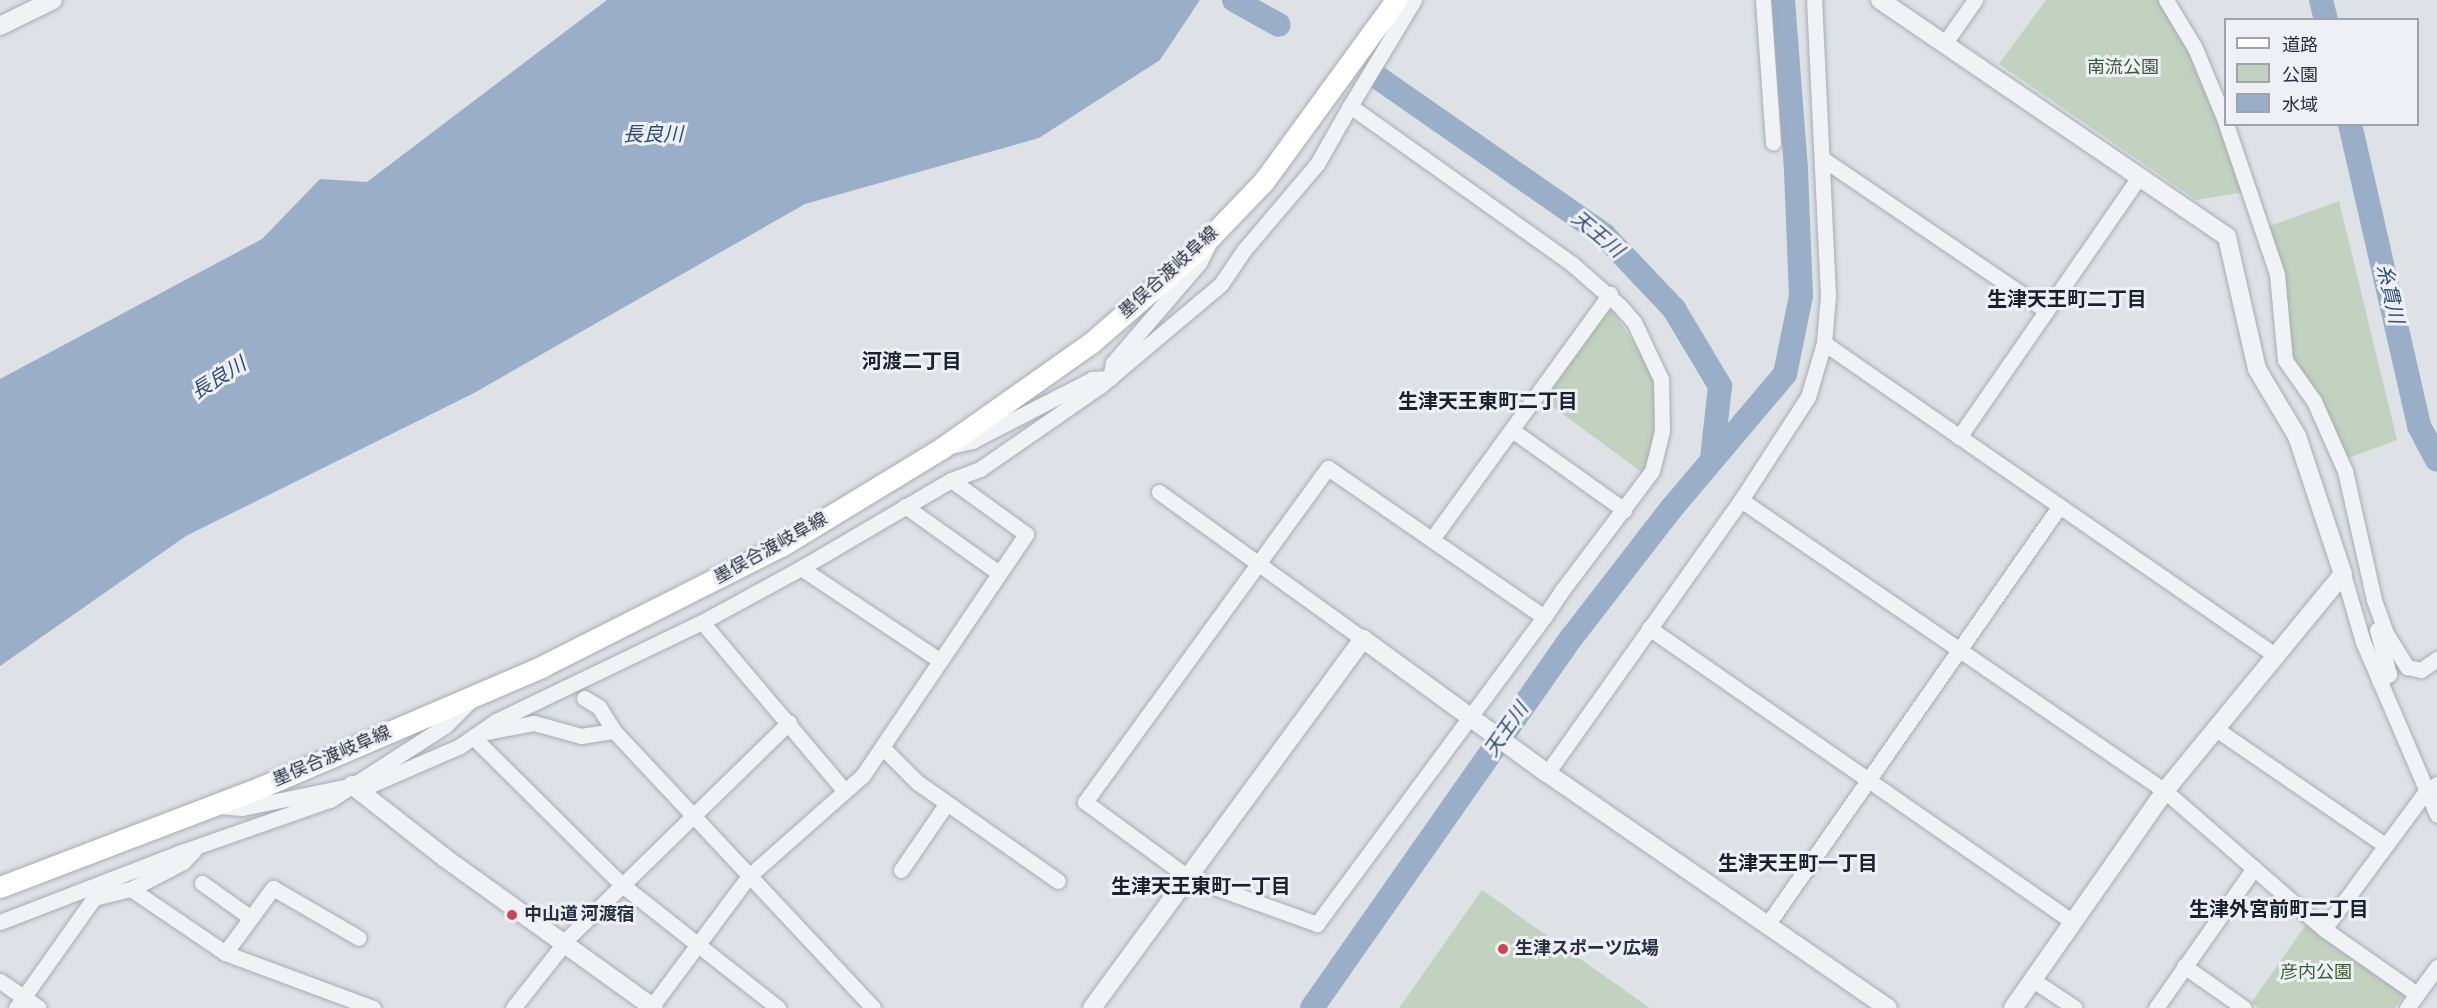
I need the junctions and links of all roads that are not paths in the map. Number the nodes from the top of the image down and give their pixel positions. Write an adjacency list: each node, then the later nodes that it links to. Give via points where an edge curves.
1 (53, 0): 9 (street)
2 (1396, 0): 17 (main road, 墨俣合渡岐阜線, via 1264,181)
3 (1414, 0): 11 (street)
4 (1763, 0): 14 (street)
5 (1814, 0): 15 (street)
6 (1880, 0): 10 (street)
7 (1975, 0): 10 (street)
8 (2166, 0): 12 (street, via 2195,48)
9 (0, 26)
10 (1944, 44): 16 (street)
11 (1350, 106): 18 (street); 21 (street, via 1317,164 1244,250 1221,284)
12 (2224, 119)
13 (2227, 126): 36 (street, via 2277,274 2285,360 2314,401 2345,471)
14 (1773, 143)
15 (1823, 159): 19 (street); 20 (street, via 1828,246)
16 (2139, 177): 19 (street); 35 (street, via 2228,237 2257,369 2297,436)
17 (1213, 234): 21 (street, via 1199,263 1113,363); 24 (main road, 墨俣合渡岐阜線, via 1091,343)
18 (1610, 294): 22 (street); 30 (street, via 1634,322 1655,363 1664,404 1660,451 1652,471)
19 (2045, 310): 23 (street)
20 (1824, 343): 23 (street); 27 (street, via 1808,397)
21 (1110, 378): 24 (street, via 1092,379 972,441); 25 (street, via 980,469)
22 (1512, 430): 30 (street); 31 (street)
23 (1959, 437): 29 (street)
24 (942, 448): 46 (main road, 墨俣合渡岐阜線, via 781,546 708,585)
25 (951, 480): 28 (street); 34 (street, via 1026,534)
26 (1159, 492): 32 (street)
27 (1741, 500): 39 (street); 41 (street)
28 (906, 506): 33 (street); 34 (street)
29 (2059, 507): 41 (street); 42 (street)
30 (1624, 510): 37 (street)
31 (1432, 539): 32 (street, via 1328,468); 37 (street)
32 (1260, 564): 40 (street); 69 (street, via 1085,802)
33 (801, 568): 38 (street); 44 (street)
34 (999, 573): 44 (street)
35 (2343, 574): 42 (street); 45 (street)
36 (2374, 600): 43 (street, via 2395,652 2407,667 2421,670); 45 (street, via 2374,618 2389,674)
37 (1544, 617): 48 (street)
38 (702, 622): 49 (street); 52 (street, via 496,721)
39 (1649, 628): 54 (street); 55 (street)
40 (1363, 639): 48 (street); 69 (street)
41 (1959, 647): 55 (street); 59 (street)
42 (2276, 655): 50 (street)
43 (2437, 659)
44 (939, 660): 53 (street)
45 (2379, 681): 57 (street)
46 (474, 697): 56 (street, via 445,726); 61 (main road, 墨俣合渡岐阜線)
47 (584, 698): 51 (street, via 599,707)
48 (1473, 720): 54 (street); 69 (street, via 1317,924)
49 (789, 722): 58 (street); 63 (street)
50 (2216, 729): 59 (street); 64 (street)
51 (614, 731): 52 (street, via 581,736 534,723); 63 (street)
52 (476, 735): 56 (street); 72 (street)
53 (884, 748): 58 (street, via 863,775); 60 (street, via 917,782)
54 (1542, 770): 78 (street)
55 (1865, 781): 77 (street); 78 (street)
56 (355, 788): 61 (street, via 242,808); 65 (street, via 287,817); 81 (street)
57 (2432, 788): 62 (street); 64 (street)
58 (844, 790): 68 (street)
59 (2165, 791): 66 (street); 77 (street)
60 (947, 803): 67 (street); 70 (street)
61 (212, 805): 73 (main road, 墨俣合渡岐阜線)
62 (2437, 815)
63 (693, 816): 68 (street); 72 (street)
64 (2385, 845): 79 (street)
65 (199, 846): 74 (street, via 183,862); 76 (street)
66 (2254, 868): 79 (street); 84 (street)
67 (901, 870)
68 (749, 876): 82 (street); 96 (street)
69 (1189, 878): 97 (street)
70 (1058, 882)
71 (202, 883): 75 (street)
72 (621, 884): 81 (street); 82 (street)
73 (0, 887)
74 (131, 889): 83 (street); 89 (street, via 94,898)
75 (251, 918): 80 (street, via 273,888); 83 (street)
76 (0, 922)
77 (2073, 922): 86 (street)
78 (1767, 925): 98 (street)
79 (2324, 929): 88 (street)
80 (359, 938)
81 (564, 944): 91 (street); 94 (street)
82 (698, 944): 91 (street); 95 (street)
83 (225, 953): 90 (street)
84 (2184, 966): 101 (street); 102 (street)
85 (2437, 967): 88 (street)
86 (2033, 980): 99 (street); 100 (street)
87 (0, 981): 89 (street)
88 (2417, 994): 103 (street)
89 (20, 1003): 92 (street)
90 (343, 1003): 93 (street)
91 (653, 1007)
92 (39, 1008)
93 (373, 1008)
94 (513, 1008)
95 (778, 1008)
96 (873, 1008)
97 (1092, 1008)
98 (1888, 1008)
99 (2013, 1008)
100 (2075, 1008)
101 (2156, 1008)
102 (2244, 1008)
103 (2407, 1008)

